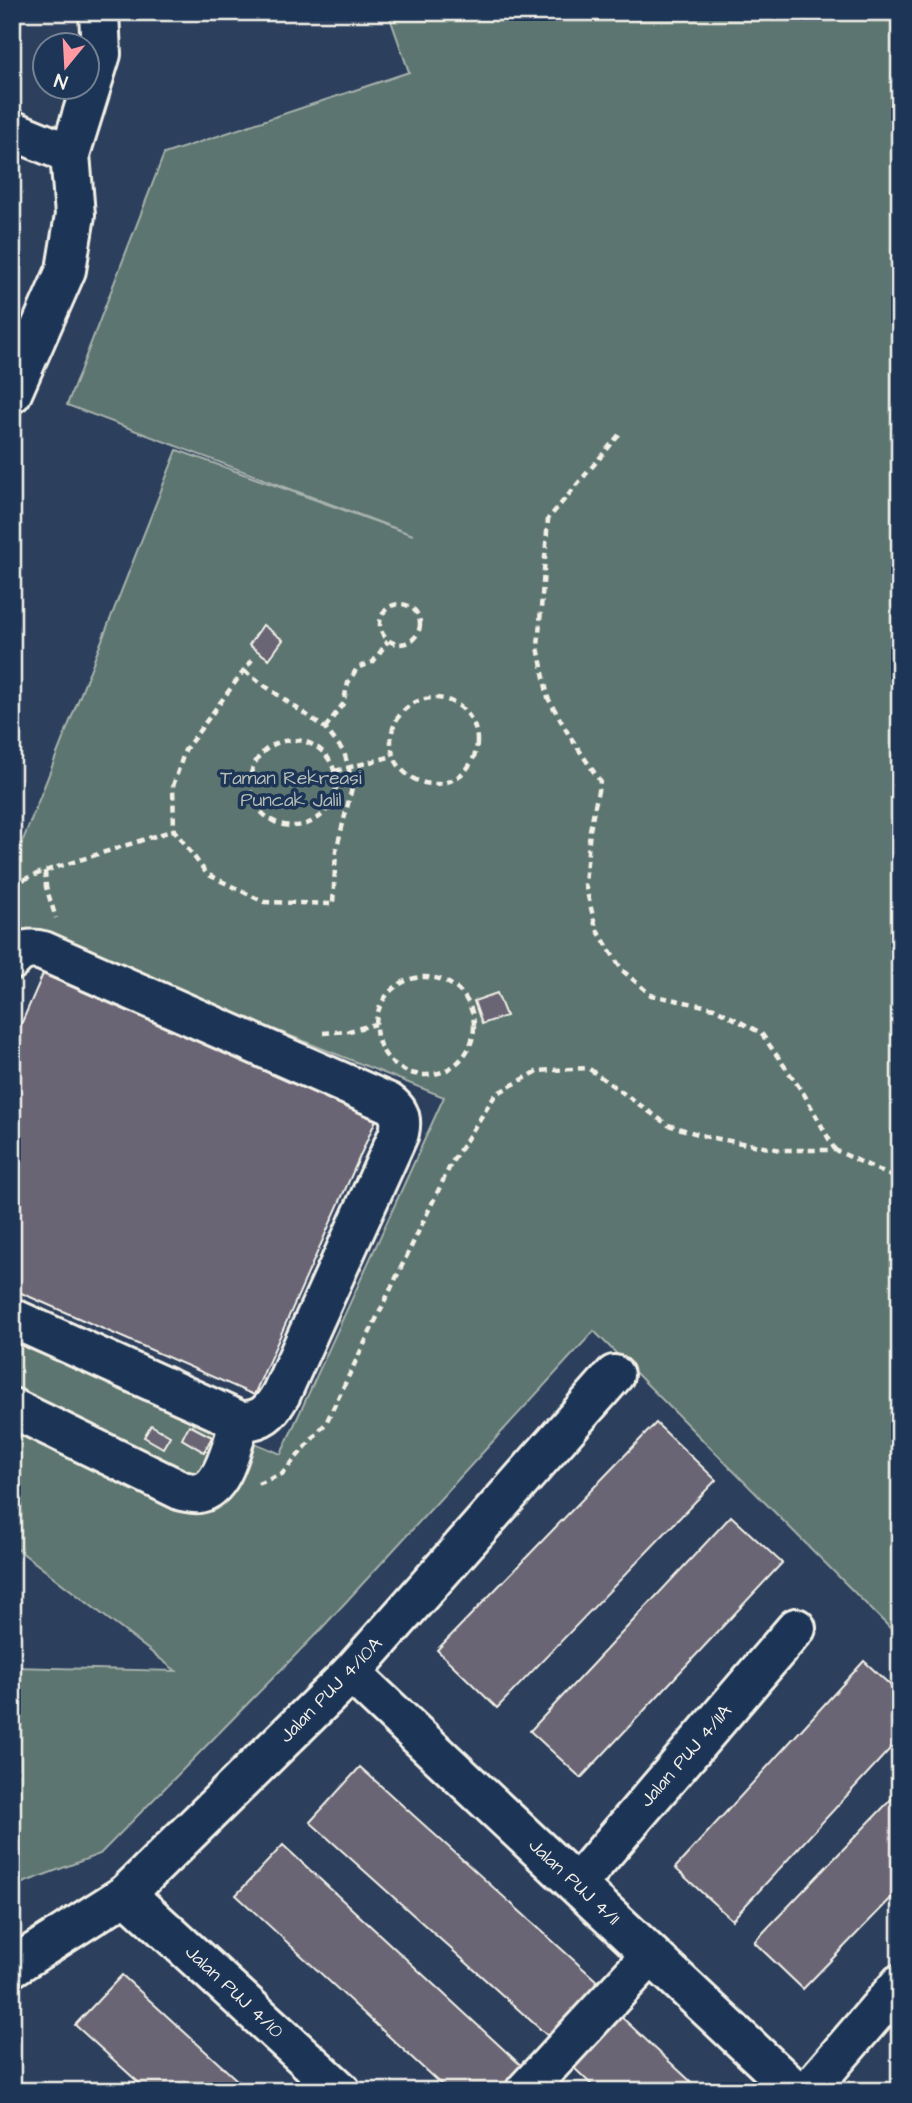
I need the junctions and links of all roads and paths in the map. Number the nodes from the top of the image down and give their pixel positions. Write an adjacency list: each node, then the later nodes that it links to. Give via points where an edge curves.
1 (99, 12): 3 (street, via 101,54)
2 (12, 130): 3 (street)
3 (70, 154): 4 (street, via 75,215 66,270)
4 (12, 393)
5 (619, 435): 17 (path, via 548,519 538,647 548,698 600,781 585,884 596,928 622,970 652,995 714,1008 761,1033 804,1094)
6 (388, 641): 6 (path, via 382,634 381,615 394,604 412,607 418,613 420,631 406,643); 9 (path, via 373,662 357,668 342,704)
7 (254, 657): 8 (path)
8 (244, 671): 9 (path); 13 (path, via 185,750 173,786)
9 (325, 727): 11 (path, via 344,752)
10 (393, 756): 10 (path, via 392,727 411,703 425,698 455,703 475,725 478,740 468,768 443,784 413,779); 11 (path)
11 (349, 768): 12 (path); 13 (path, via 352,784 336,851 333,904 264,902 207,874)
12 (335, 771): 12 (path, via 337,786 325,814 298,827 269,820 251,795 253,765 261,753 288,739 318,747)
13 (174, 831): 14 (path)
14 (12, 884)
15 (12, 960): 22 (street, via 22,951 43,951 389,1103 399,1114 399,1133 281,1394 271,1411 254,1421)
16 (474, 1029): 16 (path, via 471,1044 452,1067 423,1075 394,1065 384,1053 376,1024 379,1009 398,985 428,978 456,988 466,1000)
17 (835, 1150): 18 (path); 23 (path, via 781,1150 708,1137 668,1125 588,1068 538,1071 496,1094 452,1162 326,1423 282,1474 249,1487)
18 (900, 1180)
19 (12, 1318): 22 (street)
20 (614, 1375): 25 (street, Jalan PUJ 4/10A)
21 (12, 1408): 23 (street, via 182,1491 197,1494)
22 (240, 1421): 23 (street)
23 (220, 1480)
24 (796, 1628): 26 (street, Jalan PUJ 4/11A)
25 (351, 1673): 26 (street, Jalan PUJ 4/11); 27 (street, Jalan PUJ 4/10A)
26 (576, 1884): 28 (street, Jalan PUJ 4/11)
27 (126, 1894): 29 (street, Jalan PUJ 4/10A); 31 (street, Jalan PUJ 4/10)
28 (651, 1955): 32 (street); 33 (street, Jalan PUJ 4/11)
29 (12, 1967)
30 (900, 1984): 34 (street)
31 (341, 2091)
32 (525, 2091)
33 (796, 2091)
34 (808, 2091)

